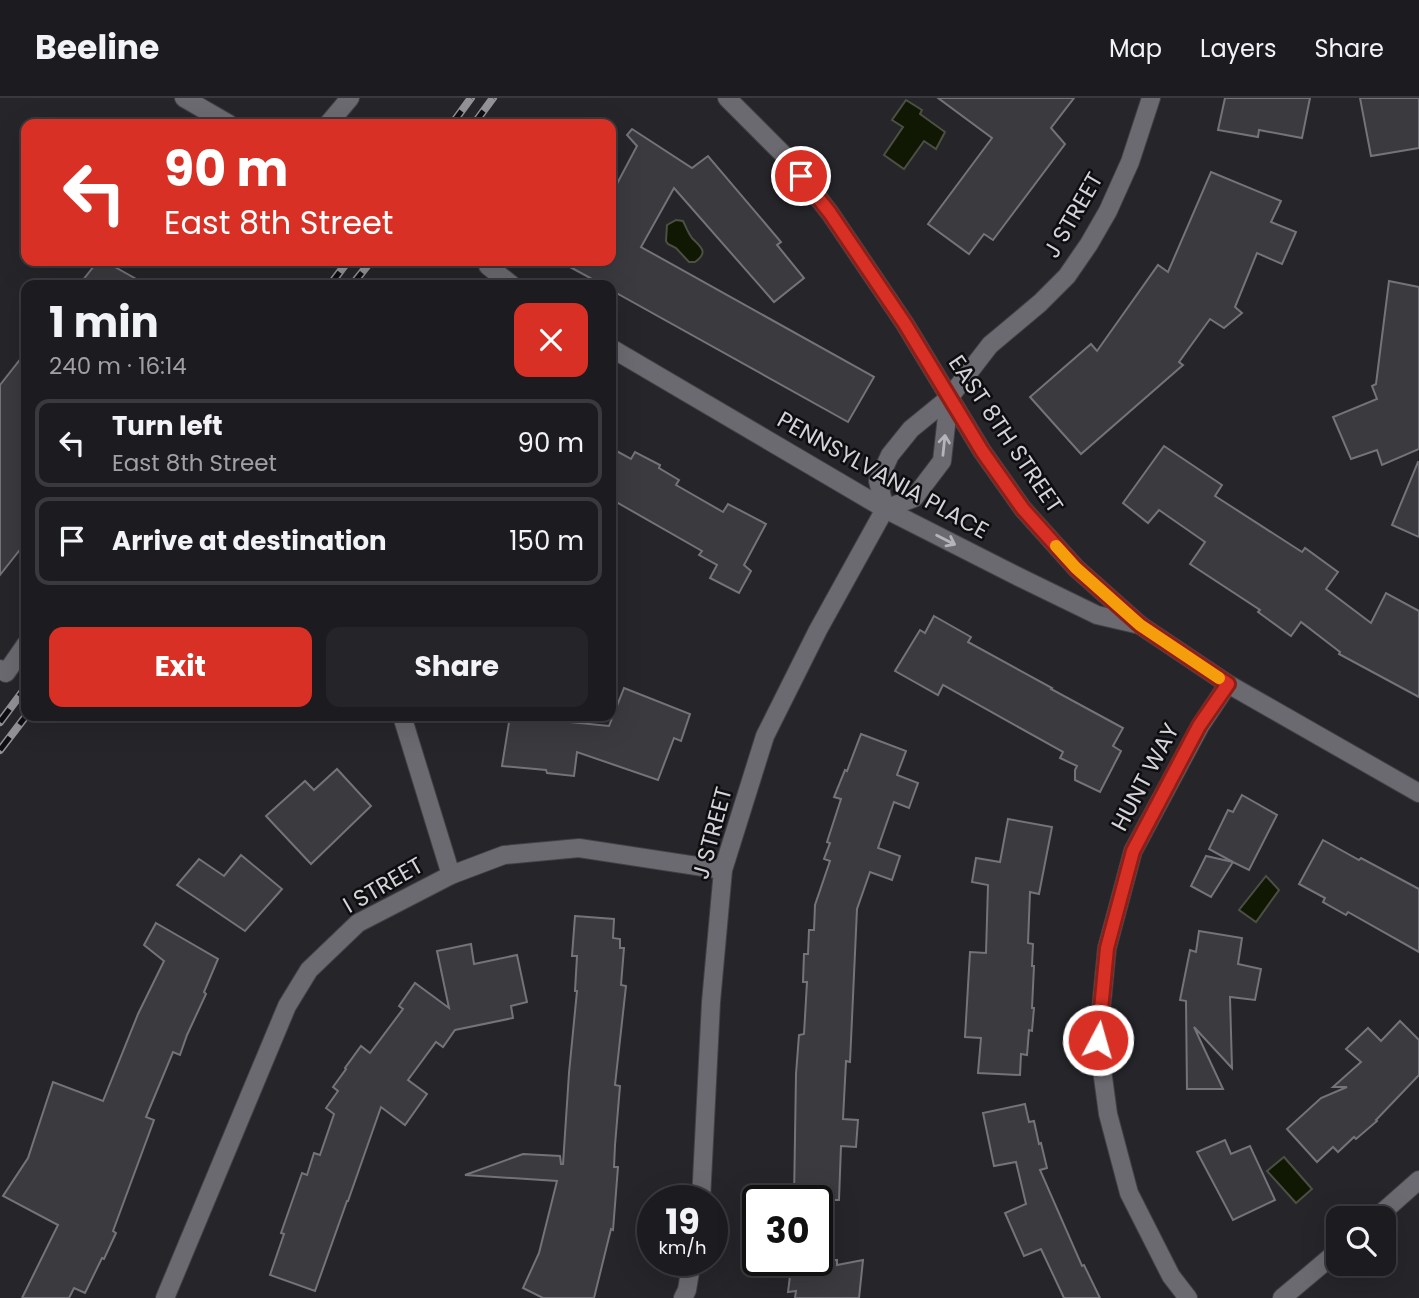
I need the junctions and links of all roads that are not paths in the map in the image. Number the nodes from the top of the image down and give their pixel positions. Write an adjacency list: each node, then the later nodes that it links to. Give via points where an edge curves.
1 (184, 98): 5 (street)
2 (350, 98): 6 (street)
3 (727, 98): 10 (street, EAST 8TH STREET, via 786,157 830,213)
4 (1151, 98): 10 (street, J STREET, via 1130,162 1089,244 1040,303 990,345)
5 (220, 119)
6 (332, 119)
7 (488, 266): 8 (street)
8 (506, 280)
9 (616, 351): 11 (street, PENNSYLVANIA PLACE)
10 (949, 398): 11 (street, J STREET, via 911,429 890,455 878,481); 11 (street, one-way to 10, via 914,498 942,461); 12 (street, EAST 8TH STREET, via 1023,509 1076,568)
11 (885, 509): 12 (street, PENNSYLVANIA PLACE, one-way to 12, via 1097,615); 18 (street, J STREET, via 765,737)
12 (1140, 625): 15 (street, EAST 8TH STREET)
13 (21, 651): 14 (street, via 6,673)
14 (0, 669)
15 (1228, 684): 17 (street, EAST 8TH STREET); 27 (street, HUNT WAY, via 1199,726 1133,851 1107,948 1098,1040 1108,1114 1129,1193 1171,1276)
16 (404, 721): 19 (street)
17 (1419, 793)
18 (723, 870): 19 (street, I STREET, via 579,848 504,856); 21 (street, J STREET)
19 (451, 875): 25 (street, I STREET, via 358,923 309,970 287,1006)
20 (1419, 1180): 22 (street)
21 (702, 1185)
22 (1390, 1206)
23 (1326, 1261): 28 (street)
24 (689, 1276): 26 (street)
25 (165, 1298)
26 (683, 1298)
27 (1188, 1298)
28 (1282, 1298)

